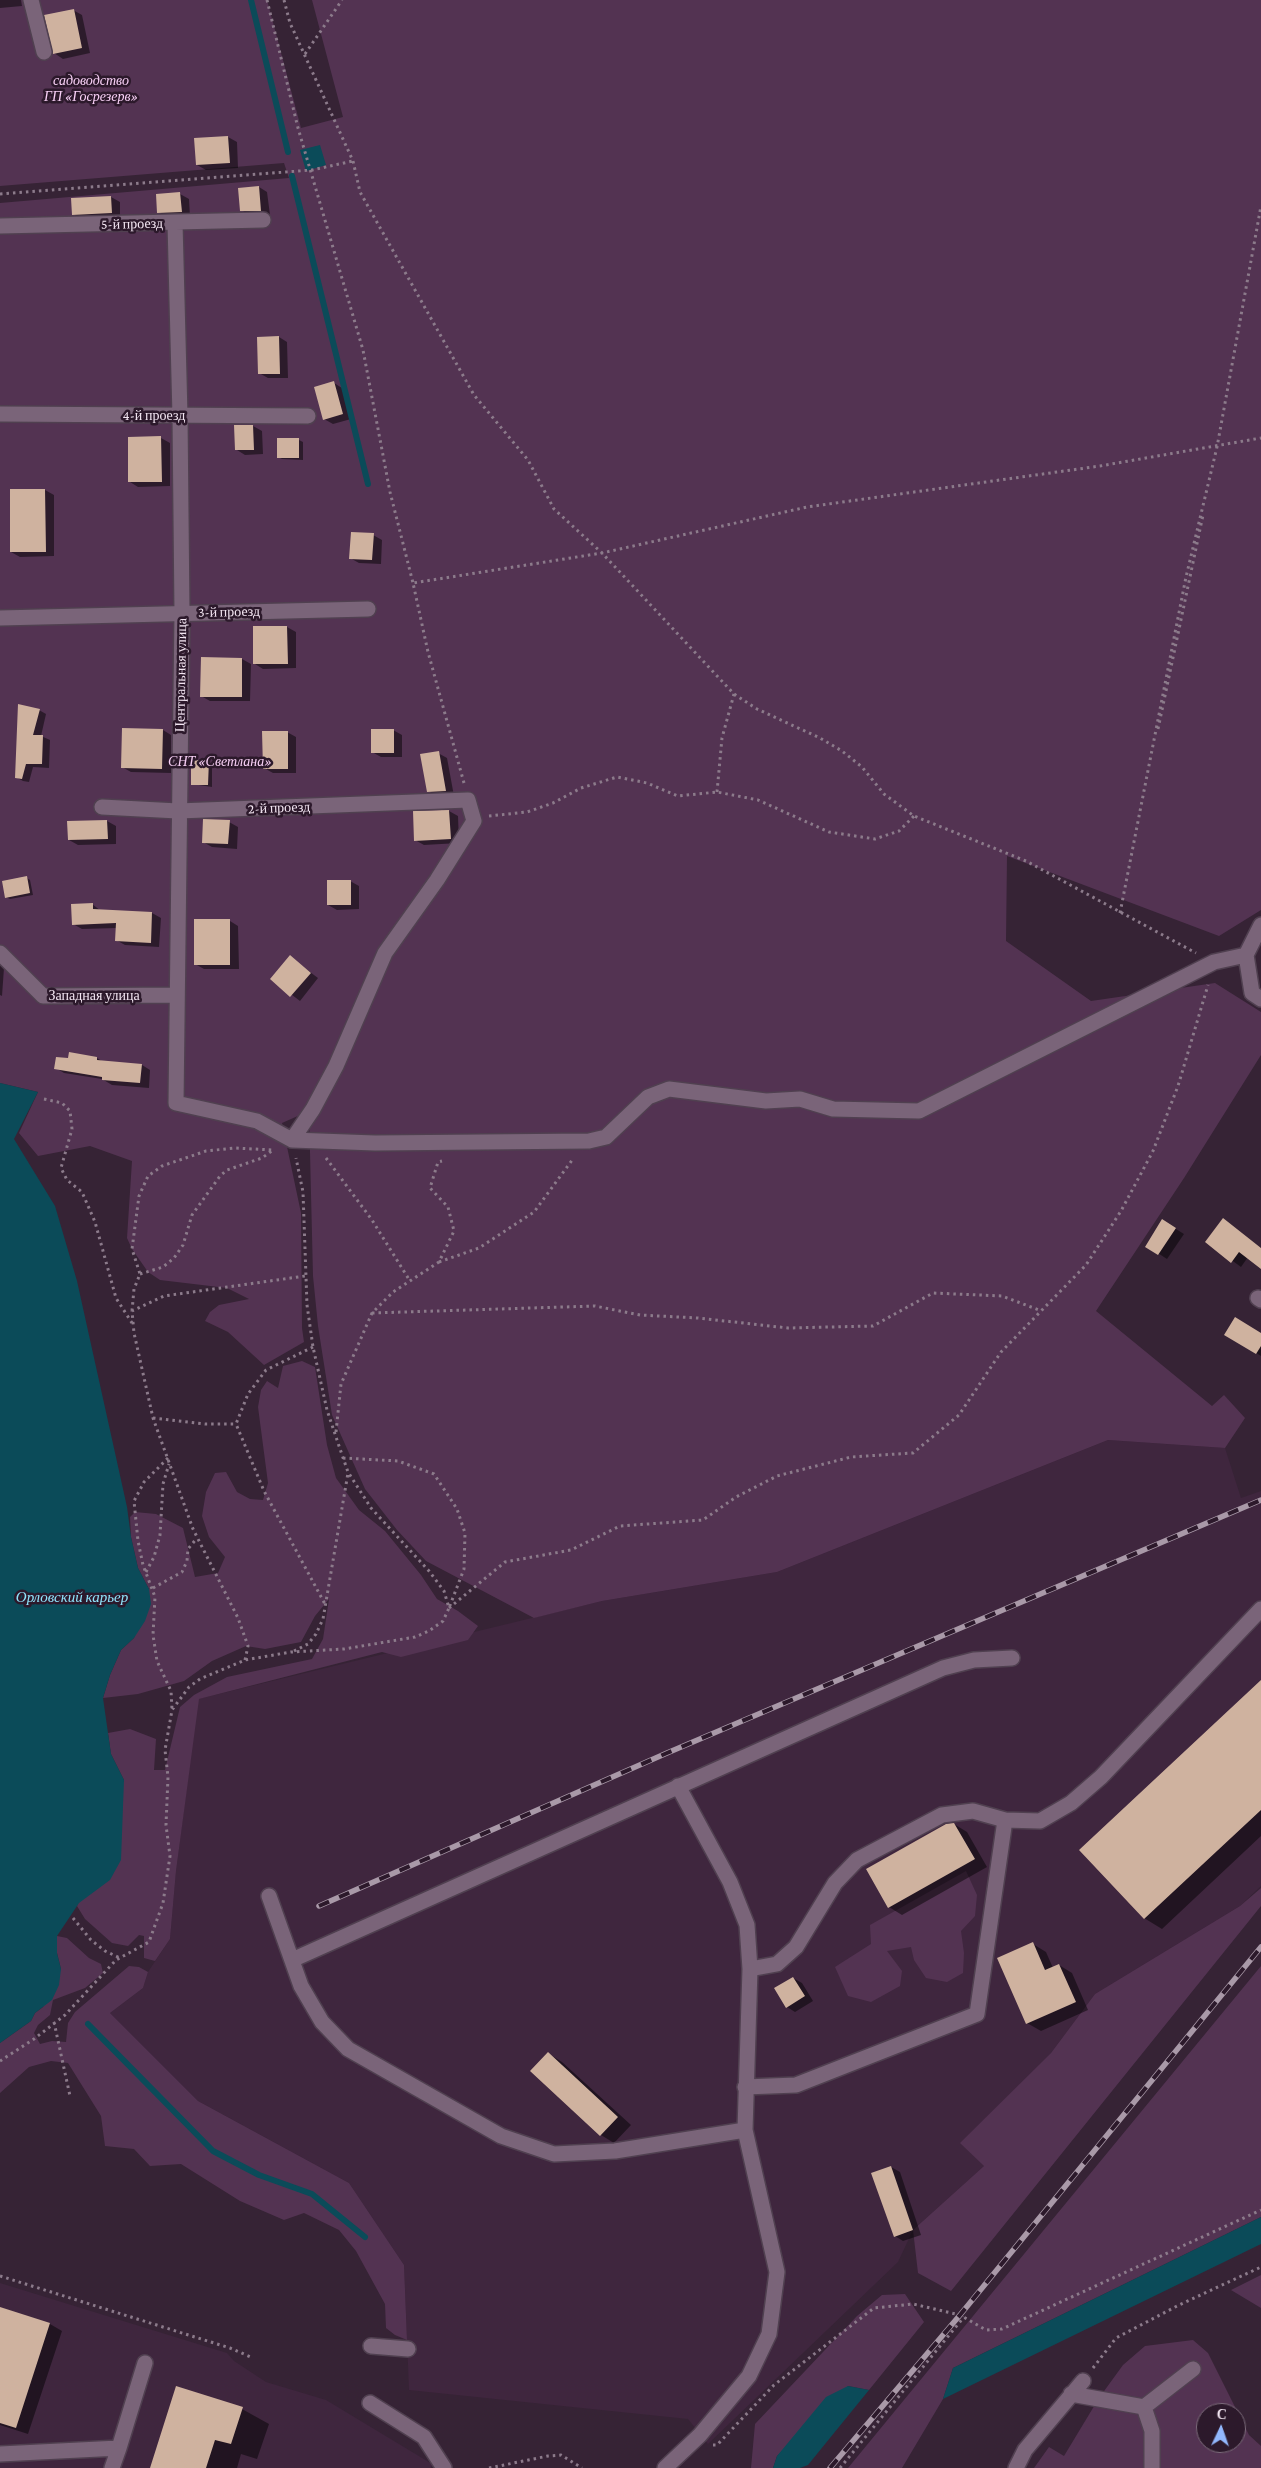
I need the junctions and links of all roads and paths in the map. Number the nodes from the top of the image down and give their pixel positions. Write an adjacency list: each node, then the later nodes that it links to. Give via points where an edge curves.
1 (31, 0): 5 (street)
2 (267, 0): 8 (path, via 298,128)
3 (284, 0): 6 (path, via 290,23)
4 (342, 0): 6 (path)
5 (44, 52)
6 (305, 54): 7 (path)
7 (352, 161): 8 (path); 19 (path, via 360,192 474,395 528,460 554,509)
8 (312, 170): 9 (path); 20 (path, via 363,350 390,492)
9 (0, 194)
10 (1261, 206): 18 (path)
11 (263, 220): 12 (street, 5-й проезд)
12 (174, 223): 13 (street, 5-й проезд); 15 (street, Центральная улица)
13 (0, 226)
14 (0, 414): 15 (street, 4-й проезд)
15 (180, 416): 16 (street, 4-й проезд); 22 (street, Центральная улица)
16 (308, 416)
17 (1261, 438): 18 (path)
18 (1217, 447): 19 (path, via 807,507); 31 (path)
19 (602, 553): 20 (path); 24 (path)
20 (413, 583): 26 (path)
21 (368, 609): 22 (street, 3-й проезд)
22 (182, 613): 23 (street, 3-й проезд); 28 (street, Центральная улица)
23 (0, 618)
24 (734, 694): 25 (path, via 722,738); 29 (path, via 757,709 842,751 884,794)
25 (717, 792): 29 (path, via 758,800 830,832 875,839 899,831); 30 (path, via 678,796 647,783 617,777 581,788 554,803 527,812 496,813)
26 (462, 800): 28 (street, 2-й проезд); 30 (street)
27 (102, 807): 28 (street, 2-й проезд)
28 (178, 811): 36 (street, Центральная улица)
29 (914, 816): 31 (path, via 1026,861)
30 (474, 821): 39 (street, via 385,953 336,1066)
31 (1120, 913): 35 (path)
32 (1261, 925): 34 (street)
33 (0, 953): 36 (street, Западная улица, via 43,996)
34 (1246, 955): 35 (street); 37 (street)
35 (1214, 962): 41 (street, via 919,1111 833,1109 800,1099 766,1101 669,1089 648,1097 606,1137); 48 (path, via 1178,1086 1153,1151 1121,1211 1086,1265)
36 (177, 995): 39 (street, Центральная улица, via 176,1103 257,1121)
37 (1256, 996)
38 (44, 1099): 51 (path, via 62,1103 70,1111 72,1129 61,1168 67,1180 82,1192 95,1222 116,1298)
39 (292, 1140): 40 (street); 42 (path, via 282,1142); 46 (path, via 303,1192)
40 (313, 1140): 41 (street, via 375,1143); 47 (path, via 372,1220)
41 (589, 1141): 44 (path, via 534,1212 479,1248)
42 (273, 1150): 45 (path, via 220,1176 192,1215 183,1245 174,1258 163,1267); 45 (path, via 235,1148 206,1151 162,1166 148,1176 139,1196 132,1249)
43 (447, 1158): 44 (path, via 438,1162 430,1188 448,1207 454,1231)
44 (439, 1262): 47 (path)
45 (140, 1274): 49 (path, via 134,1289)
46 (305, 1276): 49 (path, via 164,1296); 52 (path)
47 (410, 1282): 50 (path, via 393,1292)
48 (1040, 1310): 50 (path, via 1002,1296 933,1294 873,1326 788,1328 640,1315 595,1306); 64 (path, via 1001,1352 959,1415 913,1454 851,1457 777,1476 736,1497 703,1520 620,1526 571,1550 505,1562)
49 (132, 1311): 51 (path)
50 (372, 1313): 55 (path, via 341,1384)
51 (133, 1325): 53 (path)
52 (313, 1347): 54 (path, via 266,1370 248,1394); 55 (path)
53 (153, 1418): 54 (path); 56 (path)
54 (236, 1424): 63 (path, via 264,1491)
55 (335, 1435): 57 (path)
56 (168, 1458): 58 (path); 61 (path, via 144,1482 134,1501 138,1541)
57 (343, 1458): 59 (path); 64 (path, via 398,1461 434,1474 457,1510 466,1533 464,1568)
58 (170, 1464): 60 (path); 61 (path, via 163,1484 160,1534)
59 (348, 1472): 63 (path); 64 (path, via 371,1508 444,1591)
60 (197, 1538): 62 (path, via 188,1549 182,1572); 68 (path, via 238,1618 248,1646)
61 (146, 1572): 62 (path)
62 (152, 1588): 69 (path, via 157,1661 171,1691)
63 (326, 1606): 66 (path, via 316,1634 308,1644)
64 (449, 1608): 66 (path, via 443,1621 414,1637 344,1649)
65 (1261, 1609): 71 (street, via 1101,1778 1071,1803 1040,1821)
66 (291, 1652): 68 (path)
67 (1012, 1658): 70 (street, via 974,1660 944,1668)
68 (245, 1660): 69 (path, via 200,1679 181,1696)
69 (172, 1710): 74 (path, via 165,1750 168,1777 166,1825 170,1856 162,1903 149,1942)
70 (678, 1786): 75 (street); 76 (street, via 730,1882 747,1925)
71 (1005, 1820): 76 (street, via 973,1811 942,1815 857,1860 834,1883 796,1947 777,1964); 79 (street, via 976,2014 796,2085)
72 (269, 1896): 75 (street)
73 (73, 1918): 74 (path, via 91,1940)
74 (120, 1958): 77 (path, via 65,2015)
75 (292, 1960): 81 (street, via 301,1986 322,2022 348,2049 501,2136 554,2154 616,2151)
76 (750, 1968): 79 (street)
77 (54, 2022): 78 (path); 80 (path)
78 (0, 2061)
79 (745, 2087): 81 (street)
80 (70, 2096)
81 (745, 2130): 95 (street, via 777,2272 769,2334 749,2376)
82 (1261, 2210): 85 (path, via 1002,2329 986,2330)
83 (1261, 2267): 91 (path, via 1116,2338)
84 (0, 2276): 88 (path)
85 (964, 2317): 95 (path, via 913,2304 874,2308 774,2385 717,2445); 103 (path)
86 (371, 2346): 87 (street)
87 (408, 2349)
88 (253, 2358)
89 (146, 2363): 96 (street)
90 (1194, 2369): 94 (street)
91 (1083, 2381): 92 (street)
92 (1071, 2394): 94 (street); 104 (street, via 1025,2450)
93 (370, 2403): 99 (street, via 424,2437)
94 (1144, 2407): 105 (street, via 1152,2431)
95 (695, 2440): 102 (street)
96 (119, 2448): 97 (street); 98 (street)
97 (0, 2454)
98 (112, 2468)
99 (444, 2468)
100 (489, 2468): 101 (path, via 561,2455)
101 (582, 2468)
102 (665, 2468)
103 (840, 2468)
104 (1016, 2468)
105 (1152, 2468)

